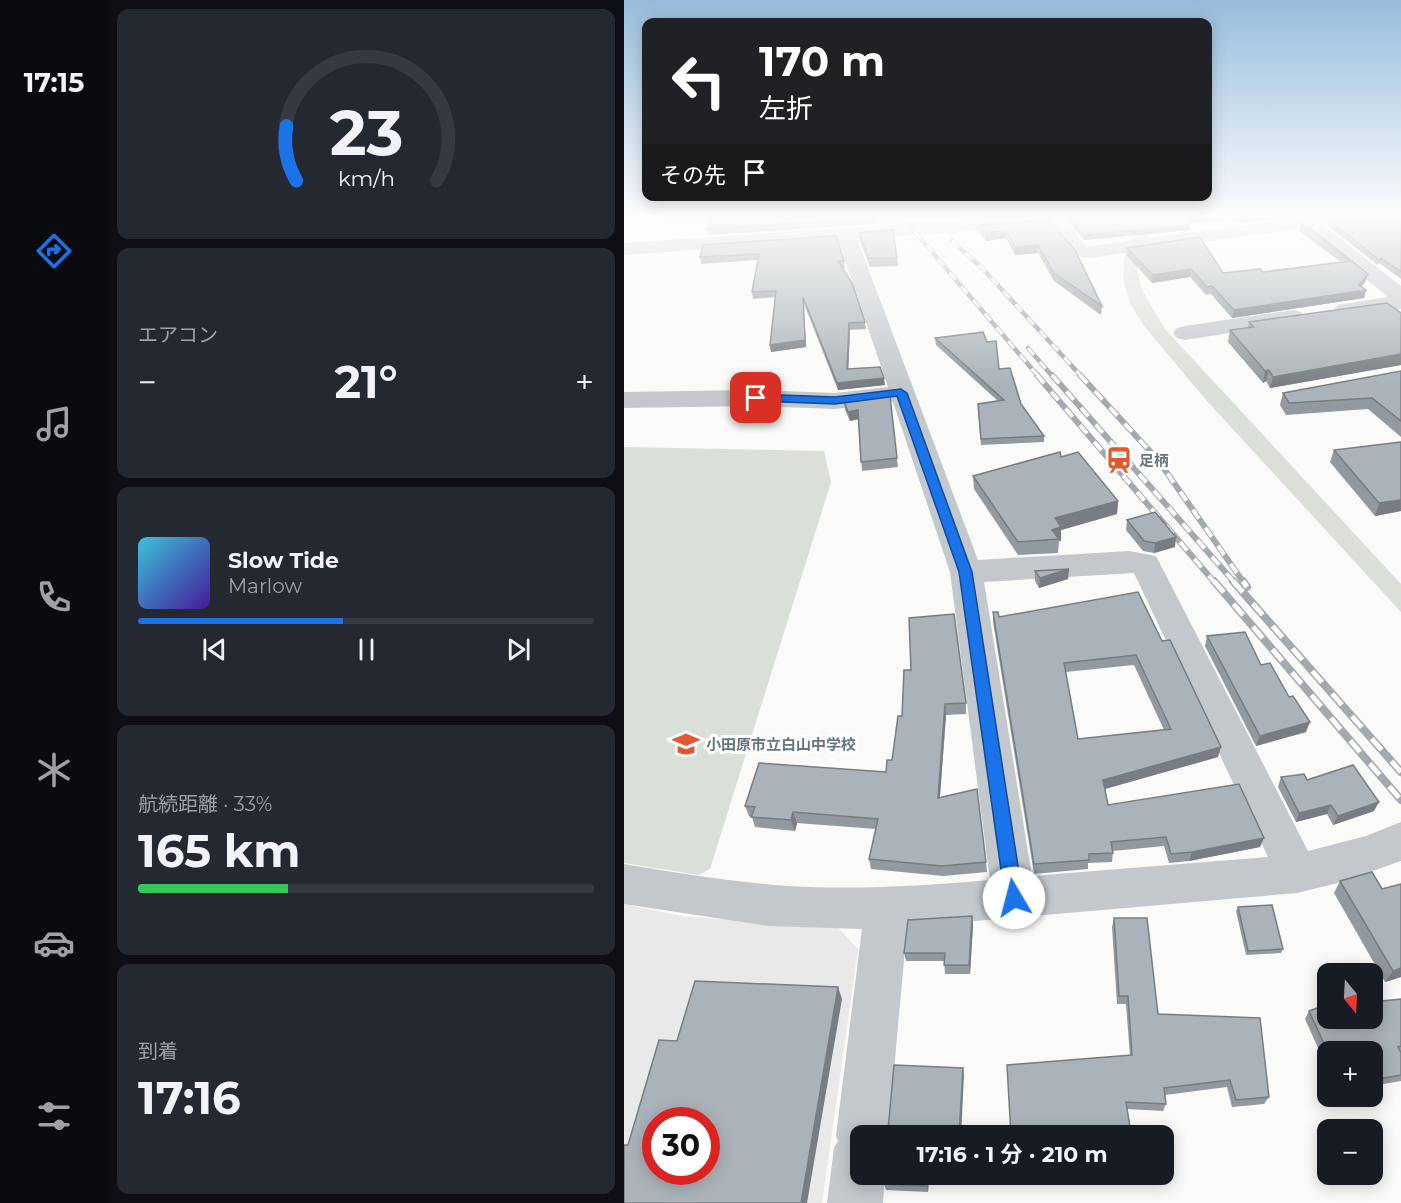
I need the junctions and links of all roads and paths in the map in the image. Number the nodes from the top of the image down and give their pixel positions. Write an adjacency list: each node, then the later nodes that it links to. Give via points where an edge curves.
1 (860, 274): 6 (street)
2 (1373, 274): 3 (street)
3 (1401, 297)
4 (1401, 302): 5 (street)
5 (1185, 333)
6 (901, 393): 7 (street, via 835,400); 8 (street)
7 (624, 400)
8 (966, 572): 10 (street, via 1145,564); 12 (street)
9 (1401, 841): 10 (street, via 1354,860)
10 (1298, 873): 12 (street)
11 (624, 884): 13 (street, via 791,907)
12 (1014, 898): 13 (street)
13 (887, 907): 14 (street)
14 (863, 1125)
15 (857, 1185): 16 (street)
16 (855, 1203)

